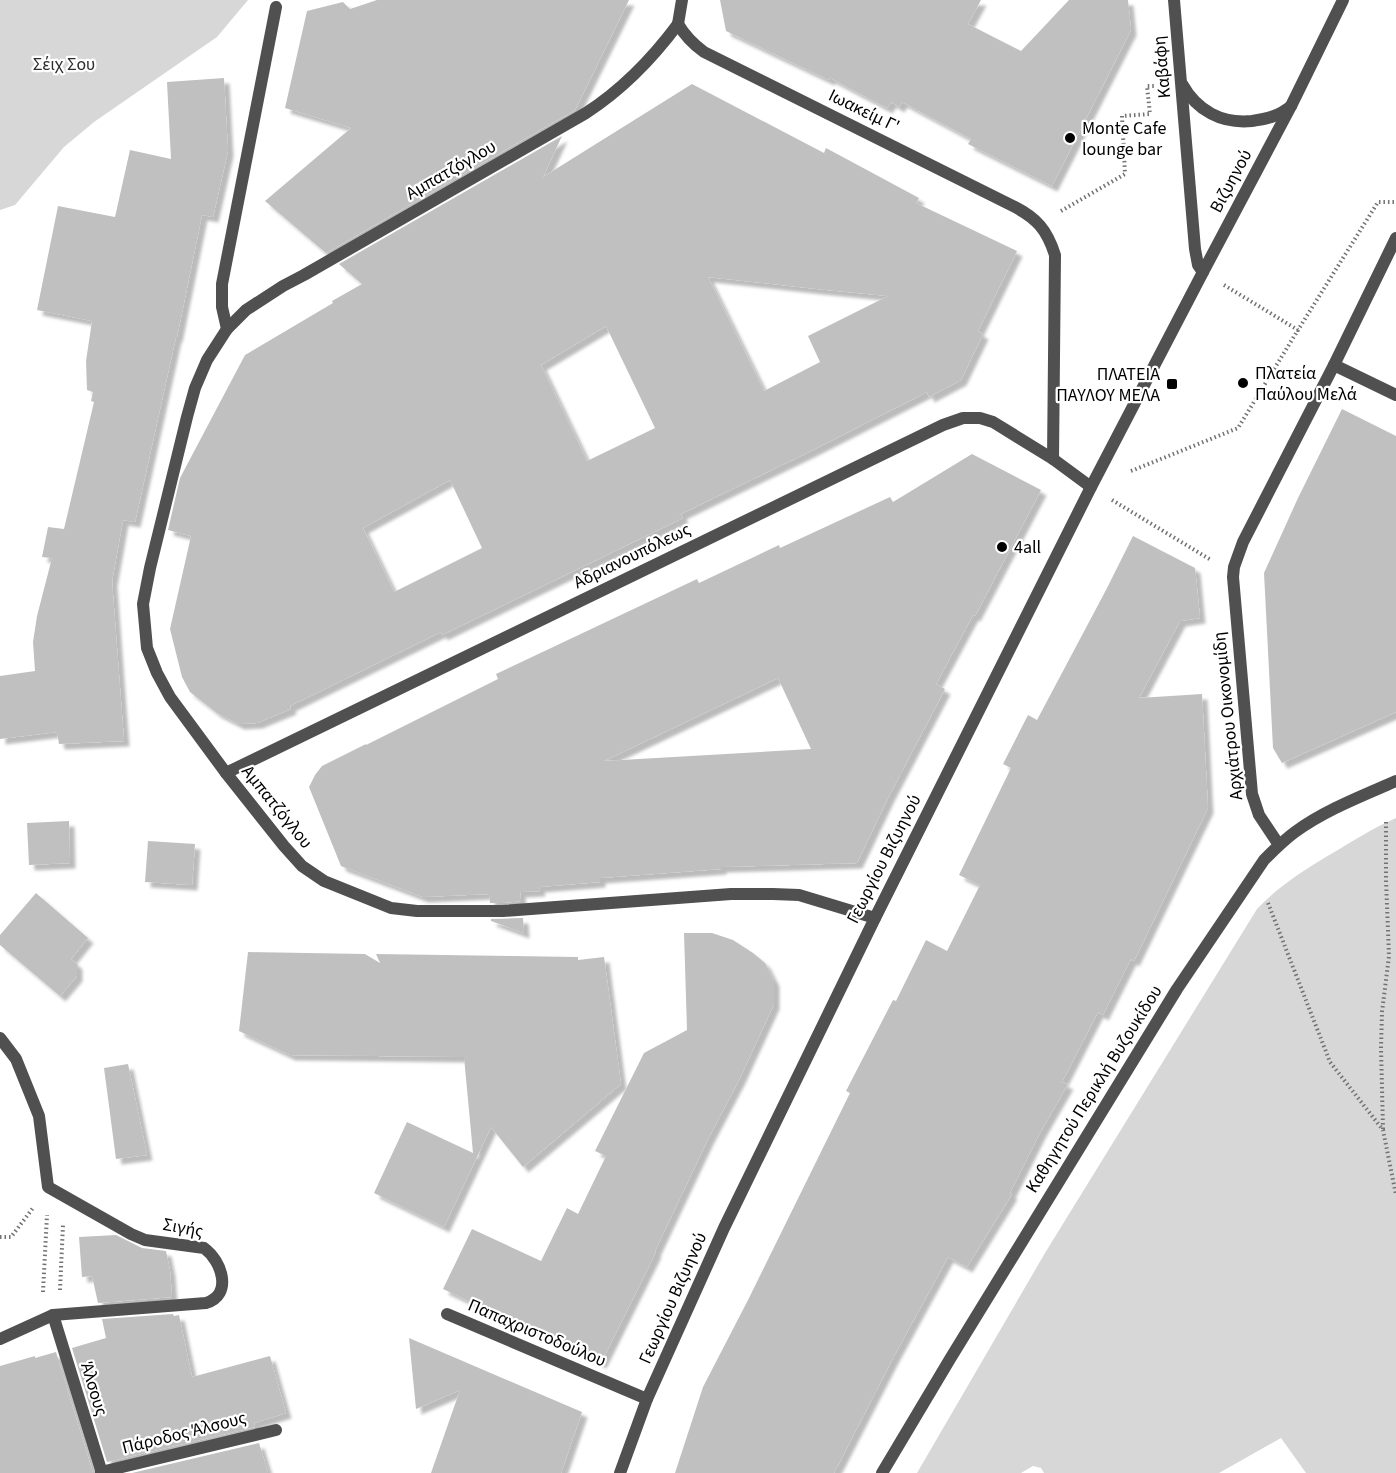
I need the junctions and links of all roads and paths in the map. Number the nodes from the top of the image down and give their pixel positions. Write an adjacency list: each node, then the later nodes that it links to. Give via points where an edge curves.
1 (682, 0): 5 (street)
2 (1174, 0): 6 (street, Καβάφη)
3 (1343, 0): 8 (street)
4 (276, 7): 13 (street, via 222,284)
5 (678, 24): 10 (street, Ιωακείμ Γ', via 704,52 1028,213); 13 (street, Αμπατζόγλου, via 636,74 606,100 283,286 246,310)
6 (1182, 83): 8 (street, via 1198,105 1224,120 1268,118); 12 (street, Καβάφη, via 1195,249)
7 (1148, 86): 10 (path, via 1150,114 1122,116 1125,174)
8 (1291, 106): 12 (street, Βιζυηνού)
9 (1396, 202): 14 (path, via 1378,202)
10 (1039, 224): 17 (street, via 1055,255)
11 (1396, 238): 15 (street)
12 (1203, 272): 14 (path); 18 (street, Γεωργίου Βιζυηνού)
13 (227, 329): 20 (street, Αμπατζόγλου, via 195,388 143,604 147,648 157,673)
14 (1298, 330): 18 (path, via 1238,428)
15 (1334, 365): 16 (street); 23 (street, Αρχιάτρου Οικονομίδη, via 1243,542 1234,567 1249,777 1254,804)
16 (1396, 395)
17 (1053, 459): 18 (street); 20 (street, Αδριανουπόλεως, via 993,422 963,418 943,425)
18 (1091, 487): 19 (path); 25 (street, Γεωργίου Βιζυηνού)
19 (1213, 561)
20 (226, 773): 25 (street, Αμπατζόγλου, via 302,866 324,882 391,908 503,911 773,894 799,895)
21 (1396, 781): 23 (street, Καθηγητού Περικλή Βυζουκίδου, via 1322,816)
22 (1386, 822): 27 (path, via 1389,956 1382,1012)
23 (1279, 845): 39 (street, Καθηγητού Περικλή Βυζουκίδου, via 1264,860 1177,989)
24 (1266, 899): 27 (path, via 1330,1062)
25 (875, 918): 35 (street, Γεωργίου Βιζυηνού, via 729,1218)
26 (0, 1038): 28 (street, via 16,1059 39,1116)
27 (1383, 1130): 29 (path)
28 (48, 1187): 30 (street, Σιγής); 31 (path, via 11,1237); 33 (path)
29 (1396, 1195)
30 (64, 1196): 33 (path); 33 (street, Σιγής, via 145,1240 204,1248 212,1254 223,1286 214,1301 206,1303)
31 (0, 1237)
32 (447, 1314): 35 (street, Παπαχριστοδούλου)
33 (51, 1316): 34 (street, Σιγής); 37 (street, Άλσους)
34 (0, 1339)
35 (647, 1399): 38 (street, Γεωργίου Βιζυηνού)
36 (276, 1430): 37 (street, Πάροδος Άλσους)
37 (101, 1472)
38 (620, 1473)
39 (882, 1473)

